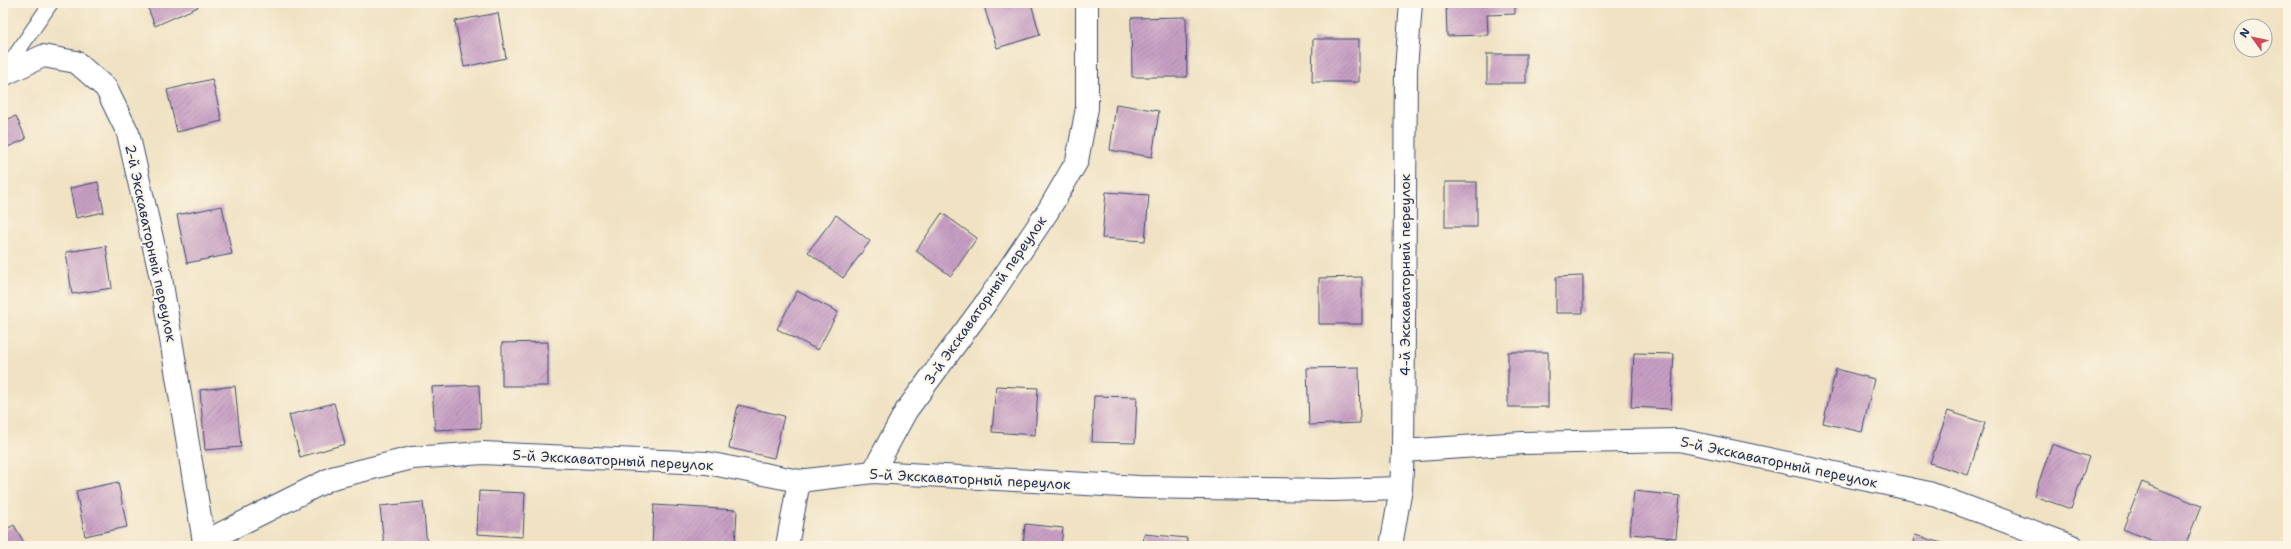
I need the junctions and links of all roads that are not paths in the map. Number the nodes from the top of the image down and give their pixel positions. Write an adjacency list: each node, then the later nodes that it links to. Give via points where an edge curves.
1 (51, 3): 4 (lane)
2 (1087, 3): 6 (street, 3-й Экскаваторный переулок, via 1087,108 1077,161 1048,211 988,300 906,411)
3 (1411, 3): 5 (street, 4-й Экскаваторный переулок, via 1406,70)
4 (3, 74): 9 (street, 2-й Экскаваторный переулок, via 43,56 76,62 106,88 128,133 161,278)
5 (1403, 451): 8 (street, 4-й Экскаваторный переулок); 12 (street, 5-й Экскаваторный переулок, via 1522,443 1679,440 1929,493)
6 (873, 472): 7 (street, 5-й Экскаваторный переулок); 8 (street, 5-й Экскаваторный переулок, via 1139,487 1333,490)
7 (799, 481): 9 (street, 5-й Экскаваторный переулок, via 707,463 483,453 412,458 332,478); 10 (street)
8 (1401, 488): 11 (street, 4-й Экскаваторный переулок)
9 (203, 544)
10 (787, 546)
11 (1391, 546)
12 (2072, 546)

